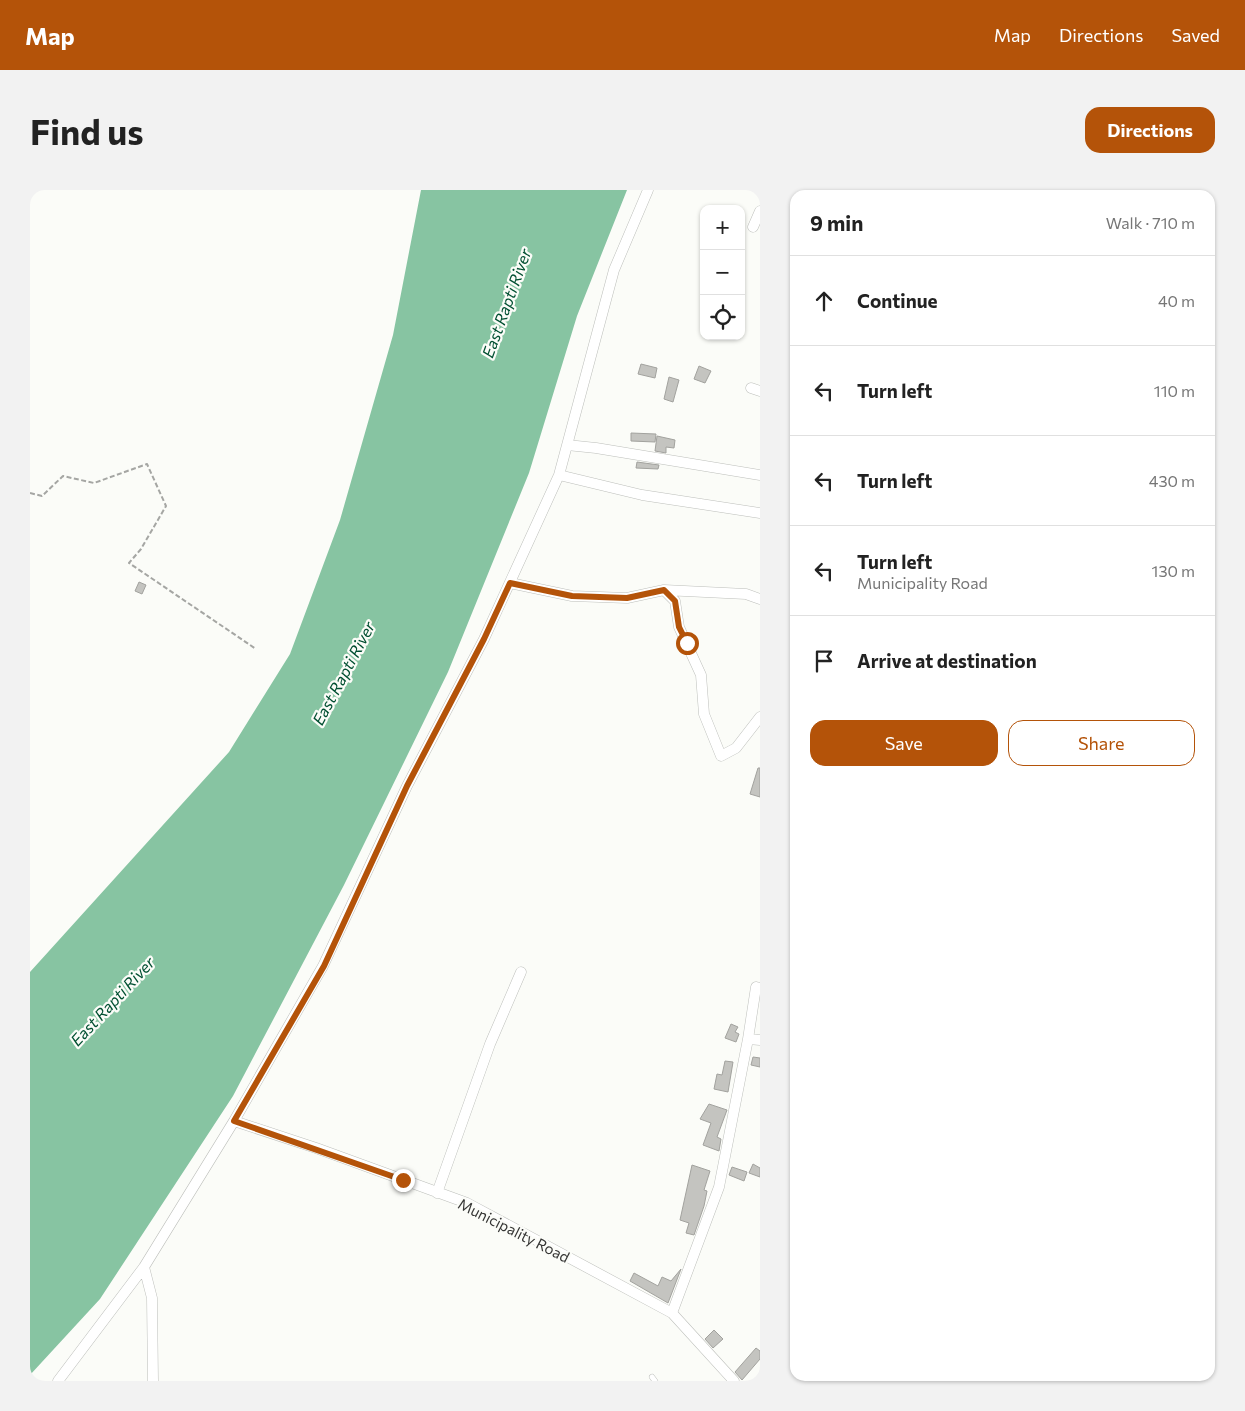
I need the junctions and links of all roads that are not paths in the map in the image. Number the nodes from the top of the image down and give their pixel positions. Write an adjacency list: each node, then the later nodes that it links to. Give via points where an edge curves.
1 (648, 190): 4 (street, via 614,270)
2 (760, 210): 3 (street)
3 (753, 227)
4 (567, 445): 5 (street); 6 (street)
5 (559, 475): 7 (street, via 642,495); 8 (street)
6 (760, 475)
7 (760, 513)
8 (510, 583): 9 (street, via 572,596 627,598); 16 (street, via 407,786 324,966)
9 (664, 590): 10 (street, via 746,594); 11 (street, via 675,601 679,627 701,675 704,714 721,756 736,748)
10 (760, 599)
11 (760, 717)
12 (521, 972): 17 (street, via 490,1044)
13 (760, 988): 14 (street, via 756,987)
14 (748, 1040): 15 (street); 19 (street, via 720,1187)
15 (760, 1040)
16 (234, 1121): 17 (street, Municipality Road); 18 (street)
17 (437, 1192): 19 (street, Municipality Road, via 467,1203)
18 (144, 1267): 20 (street); 21 (street, via 152,1298)
19 (672, 1313): 22 (street, Municipality Road)
20 (58, 1381)
21 (153, 1381)
22 (734, 1381)

